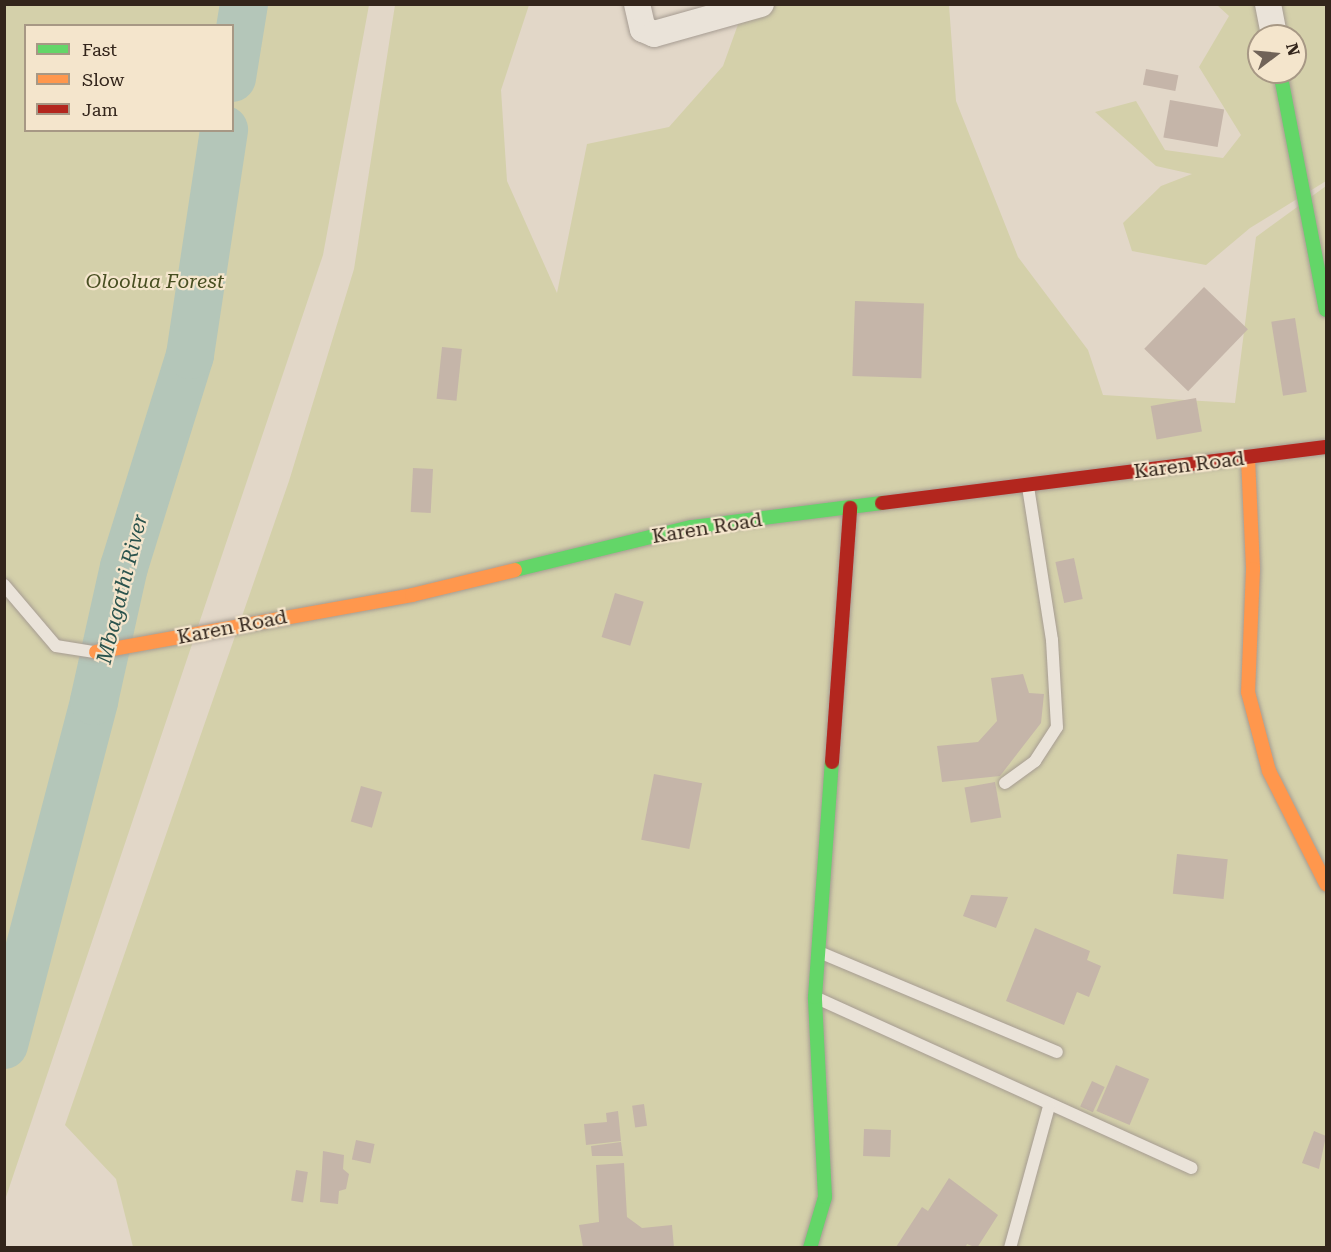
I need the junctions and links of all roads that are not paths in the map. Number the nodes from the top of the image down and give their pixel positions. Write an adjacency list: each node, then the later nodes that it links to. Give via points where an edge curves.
1 (637, 4): 2 (street, via 643,29 654,34)
2 (761, 4)
3 (1268, 4): 4 (street)
4 (1272, 24)
5 (1282, 84): 6 (street)
6 (1326, 310)
7 (1326, 447): 8 (street, Karen Road)
8 (1248, 458): 9 (street, Karen Road); 14 (street, via 1252,569 1248,692 1269,771)
9 (1028, 486): 10 (street, Karen Road); 13 (lane, via 1052,640 1057,727 1035,761)
10 (850, 508): 12 (street, Karen Road, via 692,527 412,595); 15 (street)
11 (4, 585): 12 (lane, via 56,646)
12 (96, 652)
13 (1005, 783)
14 (1326, 884)
15 (818, 951): 16 (street); 17 (lane)
16 (815, 997): 18 (lane); 20 (street, via 825,1197)
17 (1057, 1052)
18 (1048, 1106): 19 (lane); 21 (lane)
19 (1192, 1168)
20 (810, 1248)
21 (1010, 1248)

